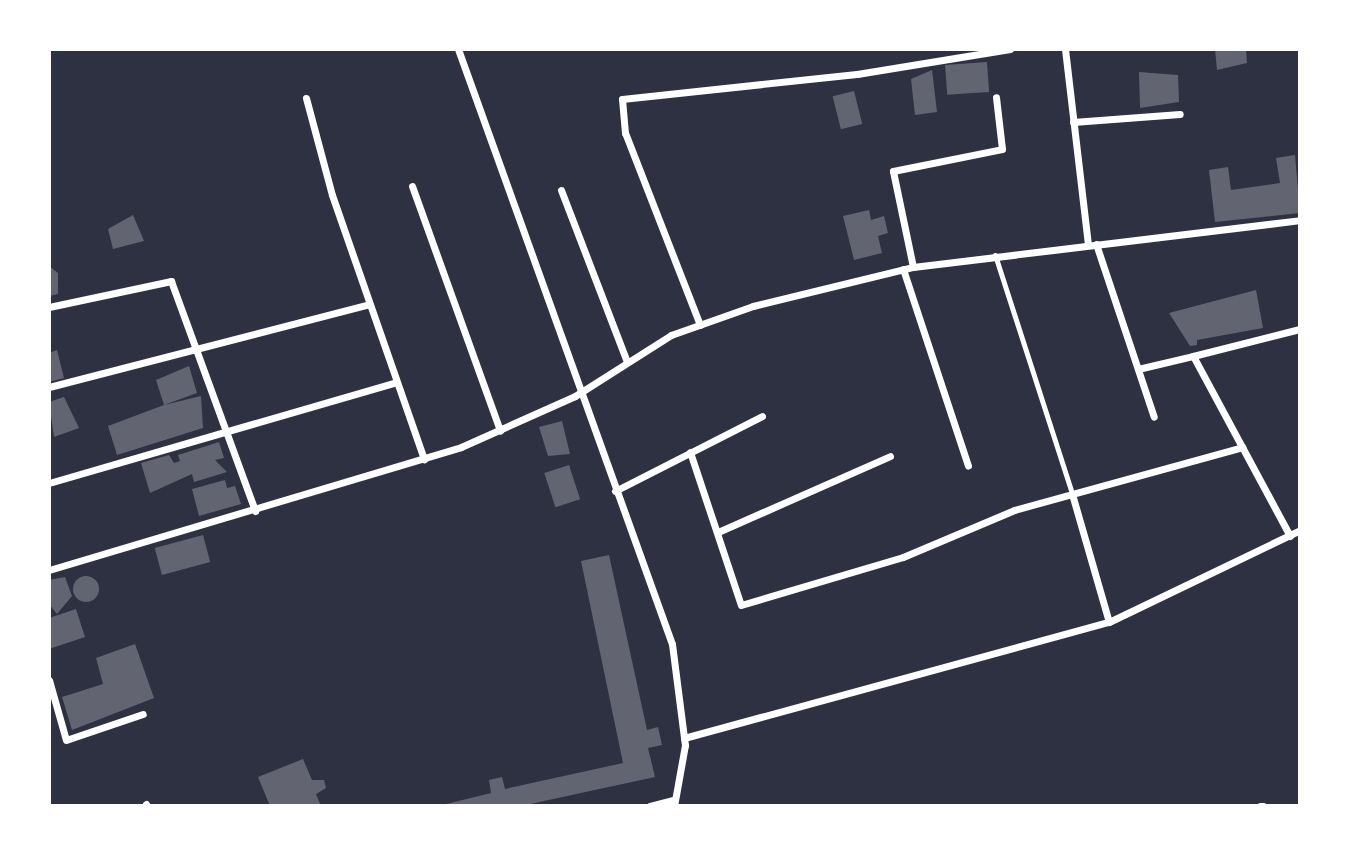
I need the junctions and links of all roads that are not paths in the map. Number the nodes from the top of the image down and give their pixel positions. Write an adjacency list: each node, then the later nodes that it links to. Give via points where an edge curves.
1 (458, 49): 25 (street)
2 (1010, 49): 17 (street, via 857,75 622,99 625,133)
3 (1065, 49): 7 (street)
4 (996, 97): 13 (street, via 1002,149 893,172)
5 (306, 98): 15 (street)
6 (1180, 114): 7 (street)
7 (1073, 122): 11 (street)
8 (412, 186): 28 (street)
9 (561, 190): 21 (street)
10 (1300, 220): 11 (street, via 1182,239)
11 (1092, 244): 12 (street); 22 (street)
12 (995, 255): 13 (street); 37 (lane)
13 (913, 267): 14 (street)
14 (904, 269): 17 (street); 34 (street)
15 (369, 304): 19 (street); 23 (street)
16 (49, 307): 19 (street, via 171,281)
17 (700, 325): 21 (street)
18 (1300, 329): 20 (street)
19 (197, 353): 24 (street); 29 (street)
20 (1193, 356): 22 (street); 30 (street)
21 (627, 362): 25 (street)
22 (1138, 369): 27 (street)
23 (396, 382): 29 (street); 33 (street)
24 (49, 387)
25 (580, 393): 28 (street); 36 (street)
26 (762, 416): 31 (street)
27 (1154, 417)
28 (500, 431): 33 (street)
29 (224, 432): 35 (street); 38 (street)
30 (1242, 447): 37 (street); 41 (street)
31 (690, 452): 36 (street); 40 (street)
32 (890, 456): 40 (street)
33 (424, 460): 38 (street)
34 (968, 466)
35 (49, 483)
36 (615, 491): 46 (street, via 672,644)
37 (1072, 494): 40 (street, via 967,526 903,557 741,605); 43 (street)
38 (256, 511): 42 (street)
39 (1300, 530): 41 (street)
40 (718, 532)
41 (1290, 536): 43 (street)
42 (49, 570)
43 (1109, 622): 46 (street)
44 (49, 680): 45 (street, via 65,740)
45 (144, 715)
46 (684, 738): 47 (street, via 685,770)
47 (673, 803): 48 (street)
48 (650, 806)

